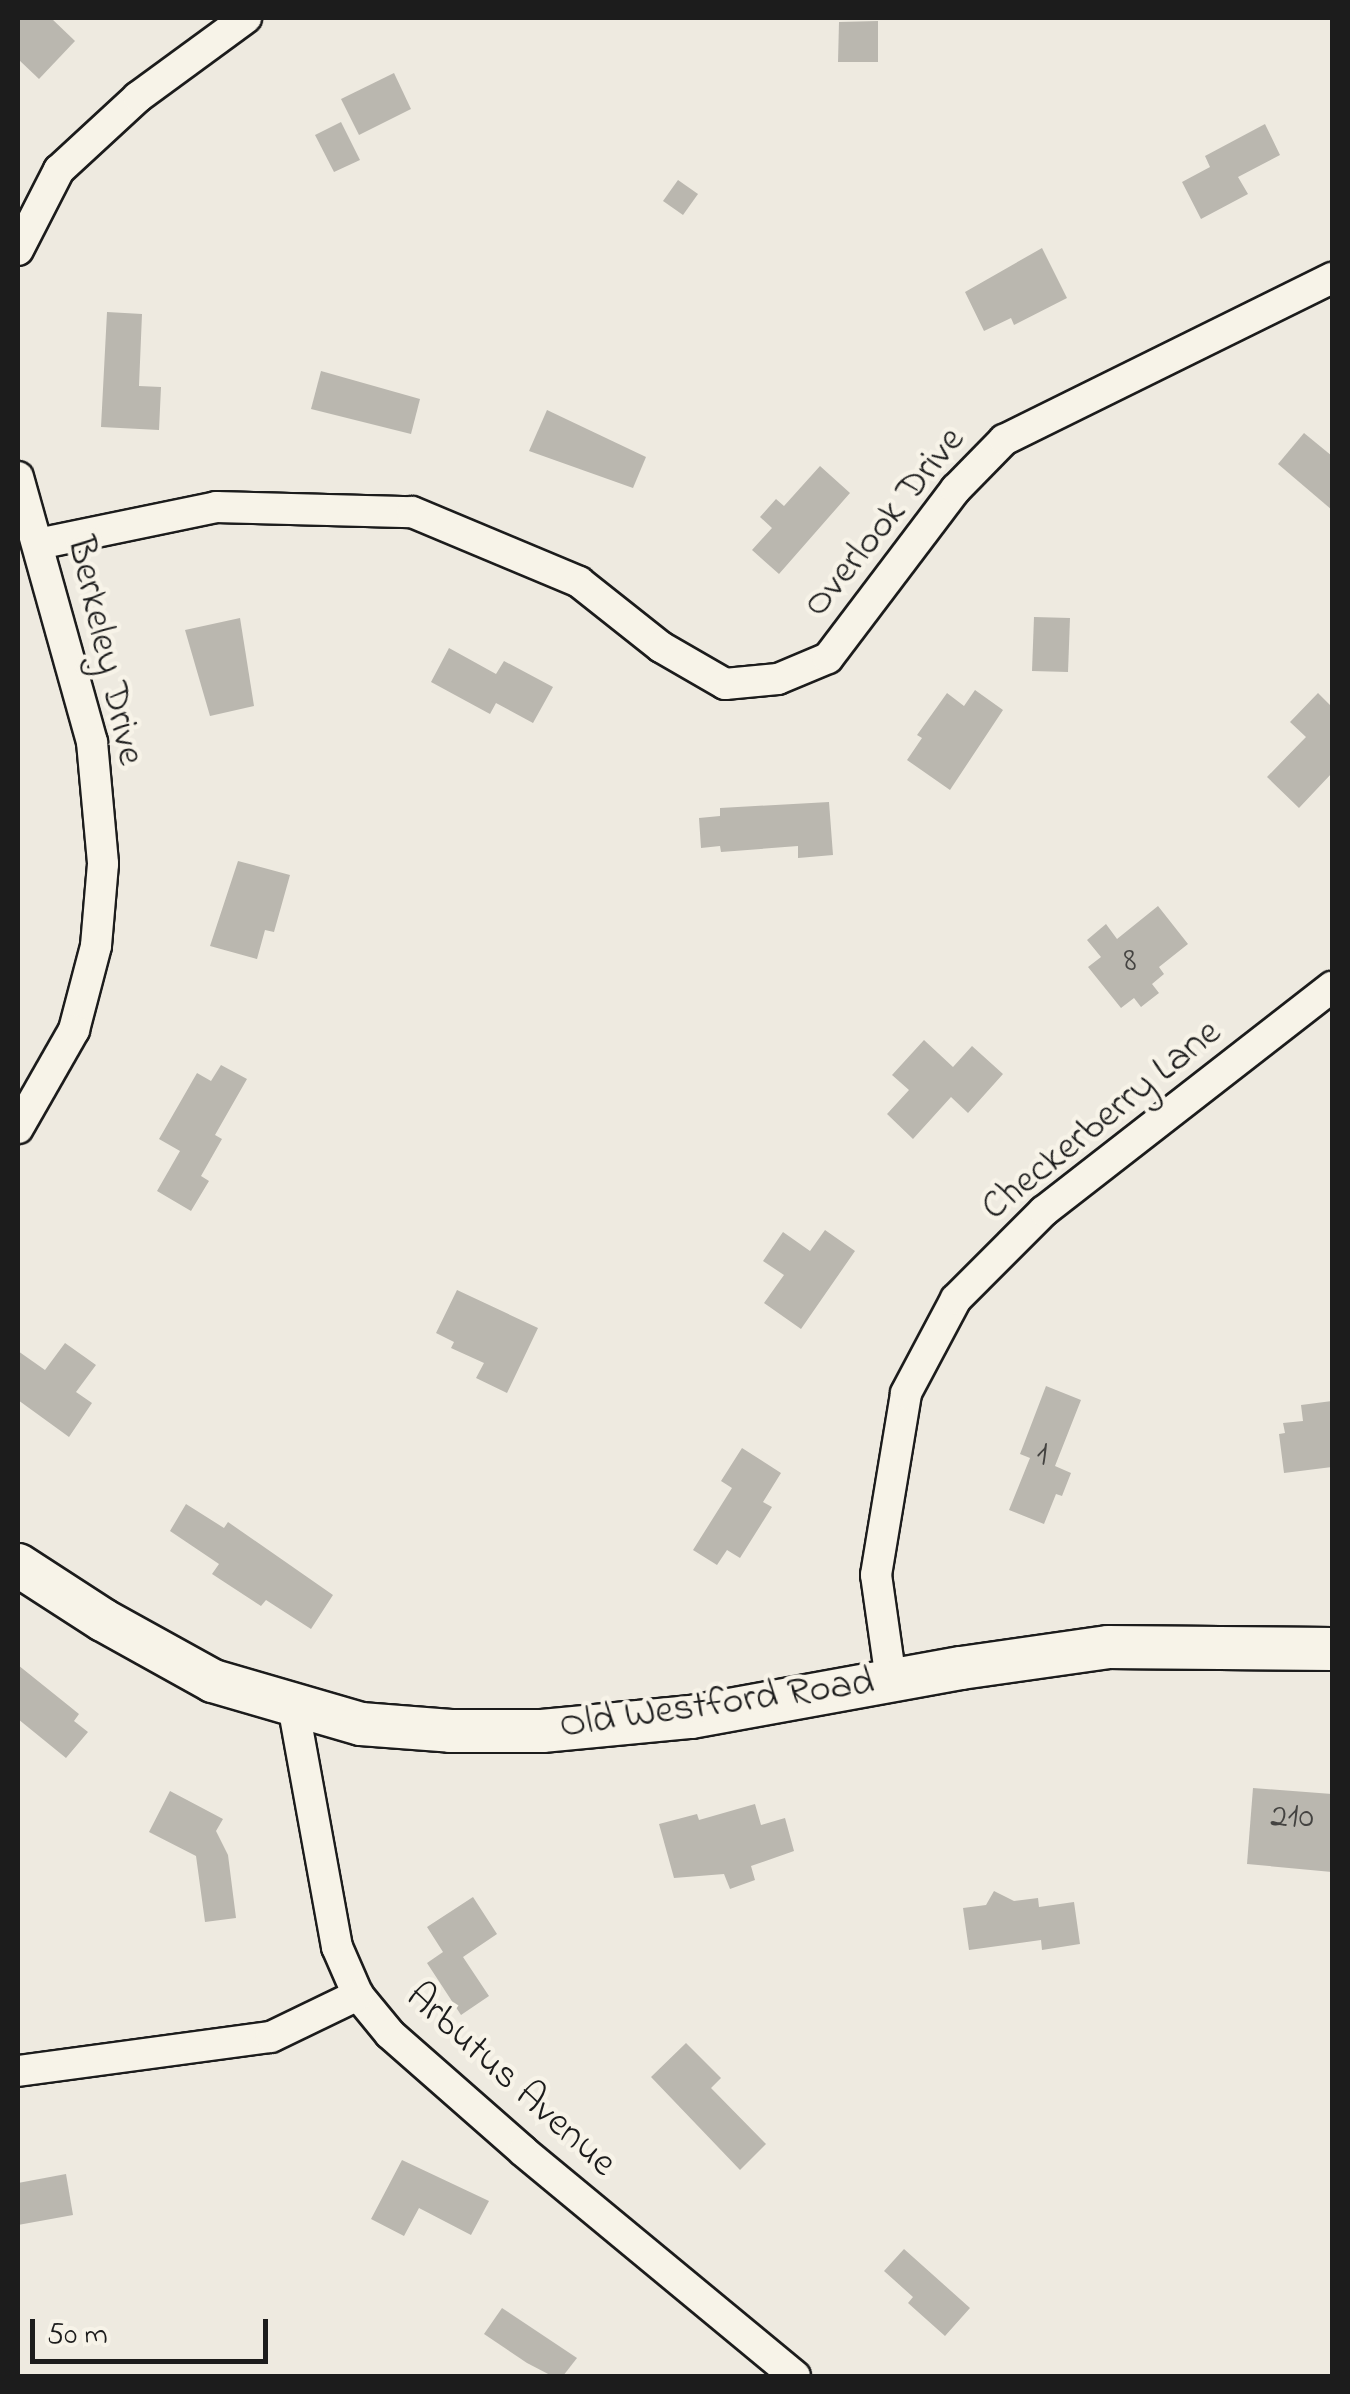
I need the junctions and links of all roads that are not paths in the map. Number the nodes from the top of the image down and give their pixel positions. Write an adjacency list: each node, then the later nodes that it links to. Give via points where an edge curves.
1 (246, 18): 2 (street, via 138,97 59,170)
2 (18, 250)
3 (1332, 278): 5 (street, Overlook Drive, via 1004,440 956,490 828,658 778,679 725,684 661,647 578,582 412,512 216,507)
4 (18, 477): 5 (street, Berkeley Drive)
5 (38, 544): 7 (street, Berkeley Drive, via 92,742 103,864 96,946 74,1030)
6 (1332, 988): 10 (street, Checkerberry Lane, via 1044,1211 956,1300 906,1393 876,1575)
7 (18, 1128)
8 (18, 1564): 11 (main road, Old Westford Road, via 213,1680)
9 (1332, 1649): 10 (main road, Old Westford Road, via 1108,1647)
10 (891, 1680): 11 (main road, Old Westford Road, via 692,1717 542,1731 361,1724)
11 (293, 1704): 12 (street, Arbutus Avenue, via 337,1947)
12 (358, 1995): 13 (street, via 270,2038); 14 (street, Arbutus Avenue, via 390,2034 508,2138)
13 (18, 2070)
14 (796, 2376)

